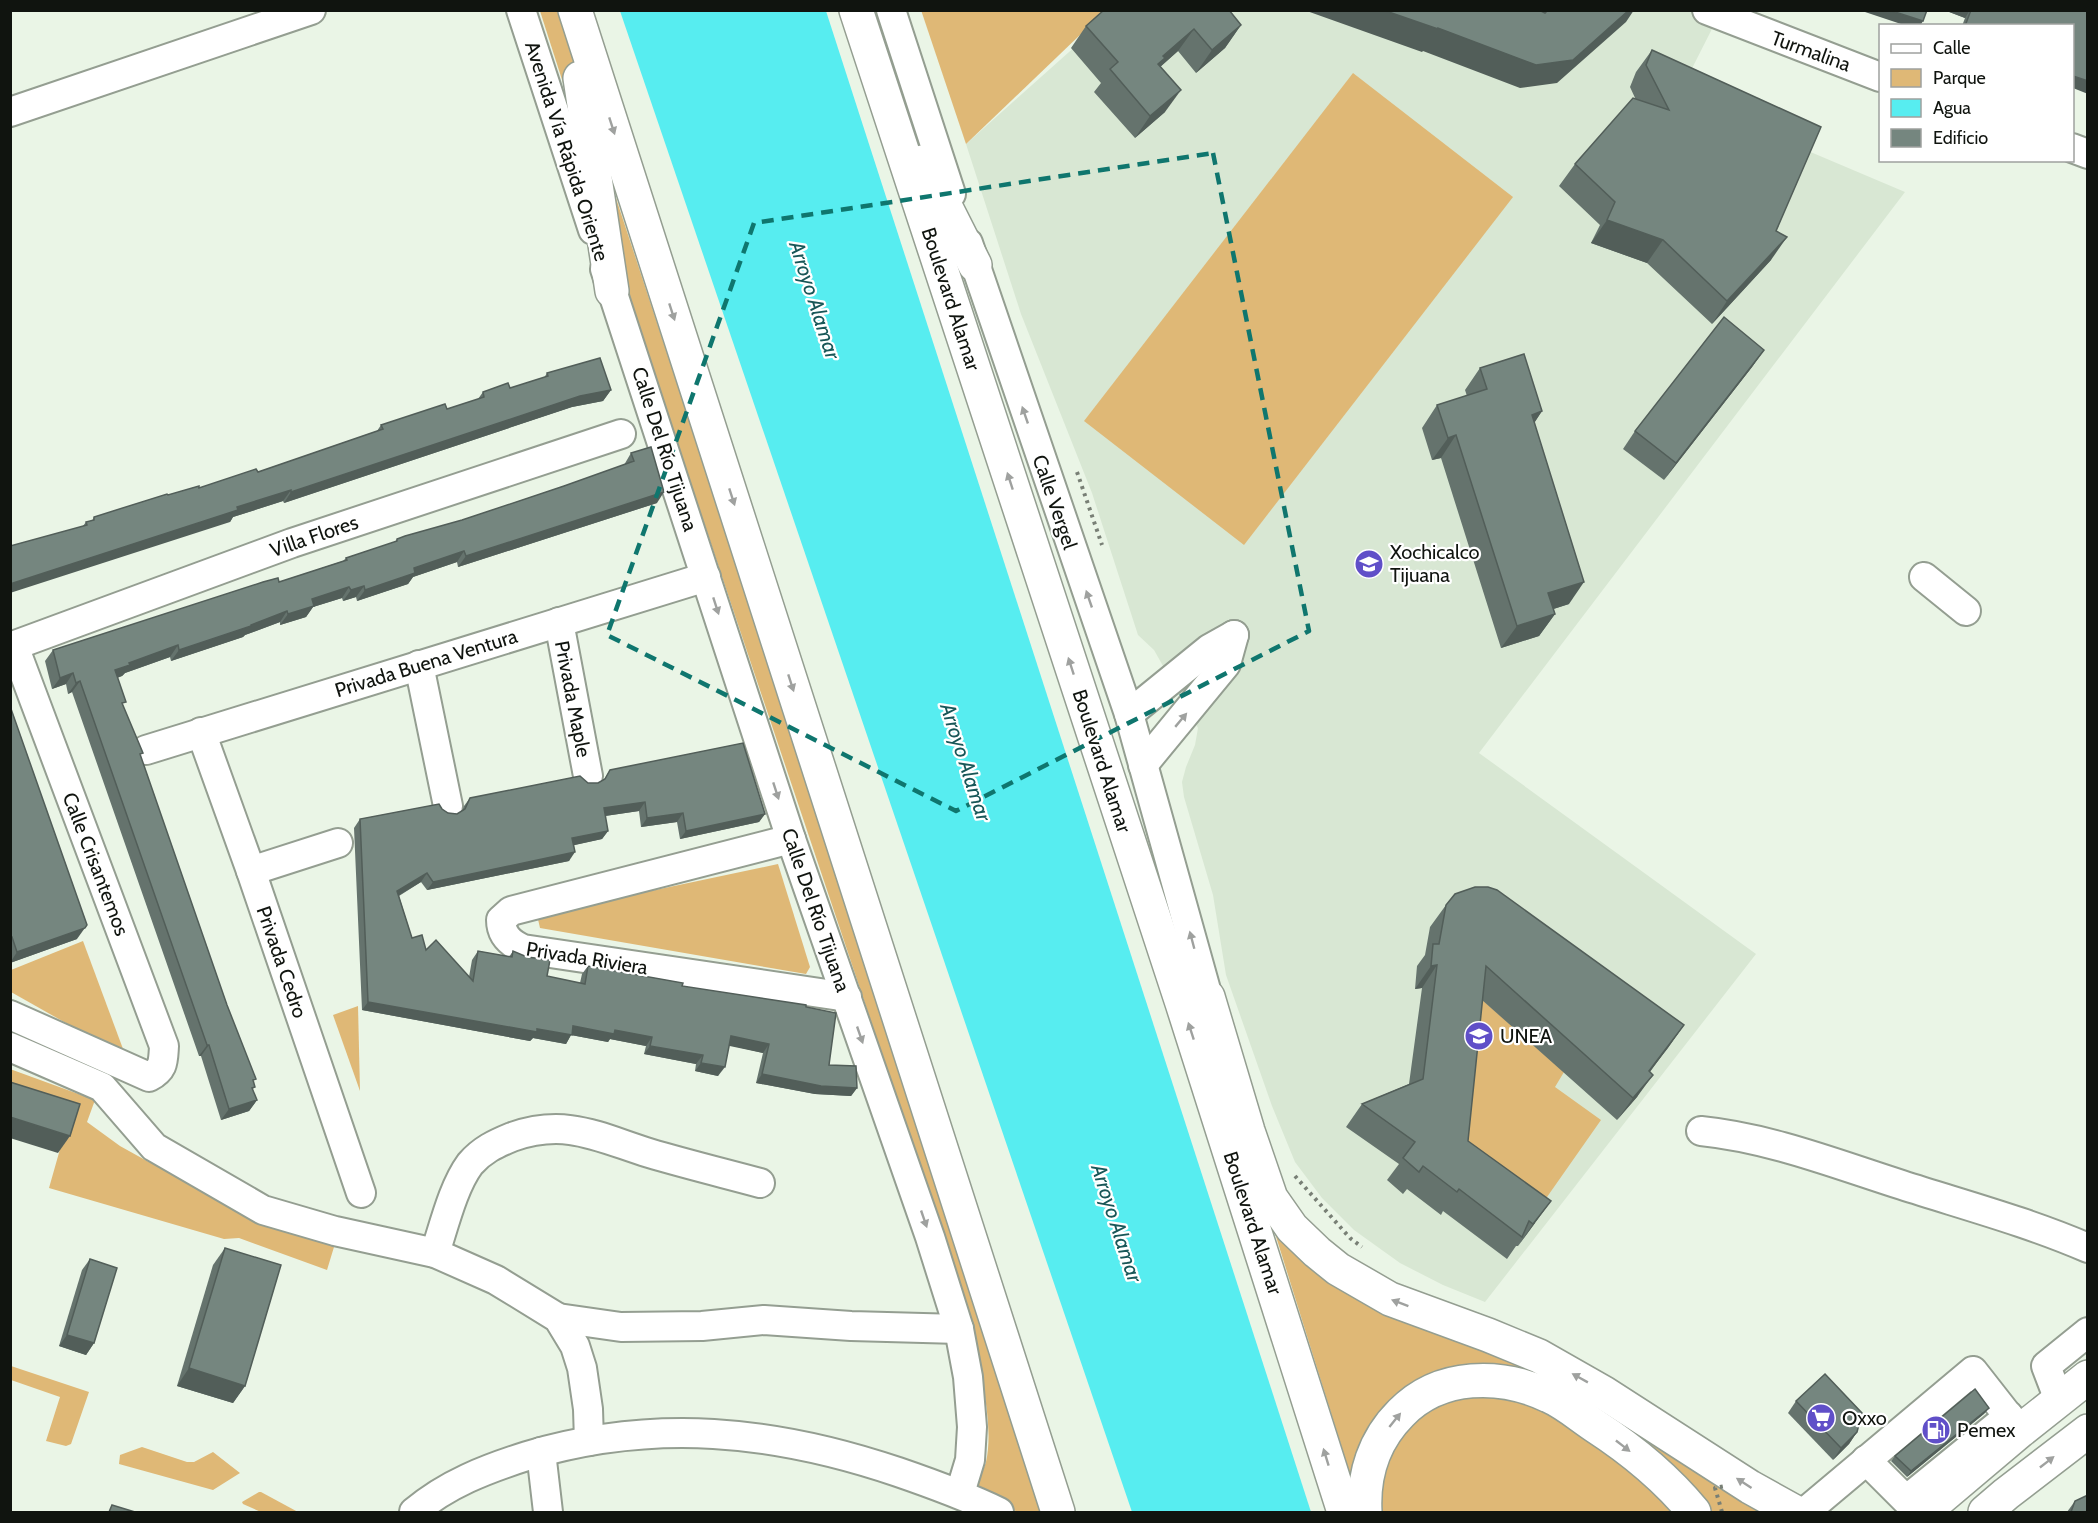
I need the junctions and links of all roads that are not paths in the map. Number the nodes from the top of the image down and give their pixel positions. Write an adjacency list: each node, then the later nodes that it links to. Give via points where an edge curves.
1 (311, 10): 9 (street)
2 (521, 10): 13 (street, Avenida Vía Rápida Oriente)
3 (569, 10): 13 (highway)
4 (575, 10): 55 (highway, one-way to 55)
5 (891, 10): 12 (street, Calle Vergel)
6 (1707, 10): 8 (street, Turmalina)
7 (858, 15): 12 (highway, via 916,148); 37 (highway, Boulevard Alamar, one-way to 7)
8 (1879, 76)
9 (10, 112)
10 (2074, 148): 11 (street)
11 (2088, 154)
12 (975, 265): 21 (street, Calle Vergel, one-way to 12)
13 (612, 291): 14 (street, Calle Del Río Tijuana)
14 (656, 422): 15 (street, Calle Del Río Tijuana); 19 (street, Villa Flores, via 292,543)
15 (706, 577): 18 (street, Privada Buena Ventura); 27 (street, Calle Del Río Tijuana, one-way to 27)
16 (1924, 577): 17 (street)
17 (1966, 611)
18 (559, 622): 20 (street, Privada Buena Ventura); 25 (street, Privada Maple)
19 (12, 647): 32 (street, Calle Crisantemos, via 164,1046 163,1064 149,1077)
20 (419, 665): 22 (street, Privada Buena Ventura); 26 (street)
21 (1129, 714): 24 (street, Calle Vergel); 24 (street, one-way to 21, via 1226,664 1234,635 1209,649)
22 (201, 732): 23 (street, Privada Buena Ventura); 29 (street, Privada Cedro)
23 (146, 750)
24 (1143, 765): 31 (street, Calle Vergel, one-way to 24)
25 (588, 776)
26 (448, 806)
27 (791, 839): 30 (street, Calle Del Río Tijuana); 30 (street, Privada Riviera, via 511,911 501,920 501,929 512,944 523,949)
28 (338, 843): 29 (street)
29 (251, 871): 36 (street, Privada Cedro)
30 (847, 997): 41 (street, Calle Del Río Tijuana, one-way to 41)
31 (1208, 997): 37 (highway); 59 (highway, one-way to 31, via 1539,1356 1390,1299 1317,1252 1292,1228 1271,1198)
32 (10, 1015)
33 (10, 1047): 39 (street, via 102,1087 154,1147 263,1210)
34 (1701, 1131): 38 (street, via 1751,1138 1812,1156)
35 (760, 1183): 39 (street, via 601,1135 563,1128 523,1134 492,1145 469,1166 459,1183)
36 (361, 1193)
37 (1261, 1248): 56 (highway, Boulevard Alamar, one-way to 37)
38 (2088, 1248)
39 (435, 1253): 40 (street, via 496,1280)
40 (558, 1318): 41 (street, via 640,1327 764,1320); 47 (street, via 575,1346 582,1368)
41 (959, 1329): 50 (street, Calle Del Río Tijuana, via 972,1427 970,1460)
42 (2088, 1332): 44 (street, via 2046,1366)
43 (2088, 1377): 44 (highway)
44 (2059, 1400): 45 (highway)
45 (2011, 1431): 49 (street, via 1906,1500); 49 (street, via 1973,1371); 61 (highway, via 1920,1506); 62 (highway)
46 (2088, 1431): 51 (highway, one-way to 46)
47 (589, 1442): 48 (street); 50 (street, via 687,1432 771,1440 852,1456)
48 (541, 1452): 52 (street, via 492,1467 456,1484); 53 (street)
49 (1866, 1460): 60 (street)
50 (960, 1493): 54 (street)
51 (1993, 1506)
52 (414, 1512)
53 (548, 1512)
54 (999, 1512)
55 (1058, 1512)
56 (1344, 1512)
57 (1365, 1512): 58 (highway, one-way to 58, via 1366,1480 1373,1453 1393,1420 1433,1390 1482,1379 1505,1381 1551,1396 1654,1470)
58 (1694, 1512)
59 (1795, 1512)
60 (1805, 1512)
61 (1907, 1512)
62 (1924, 1512)

